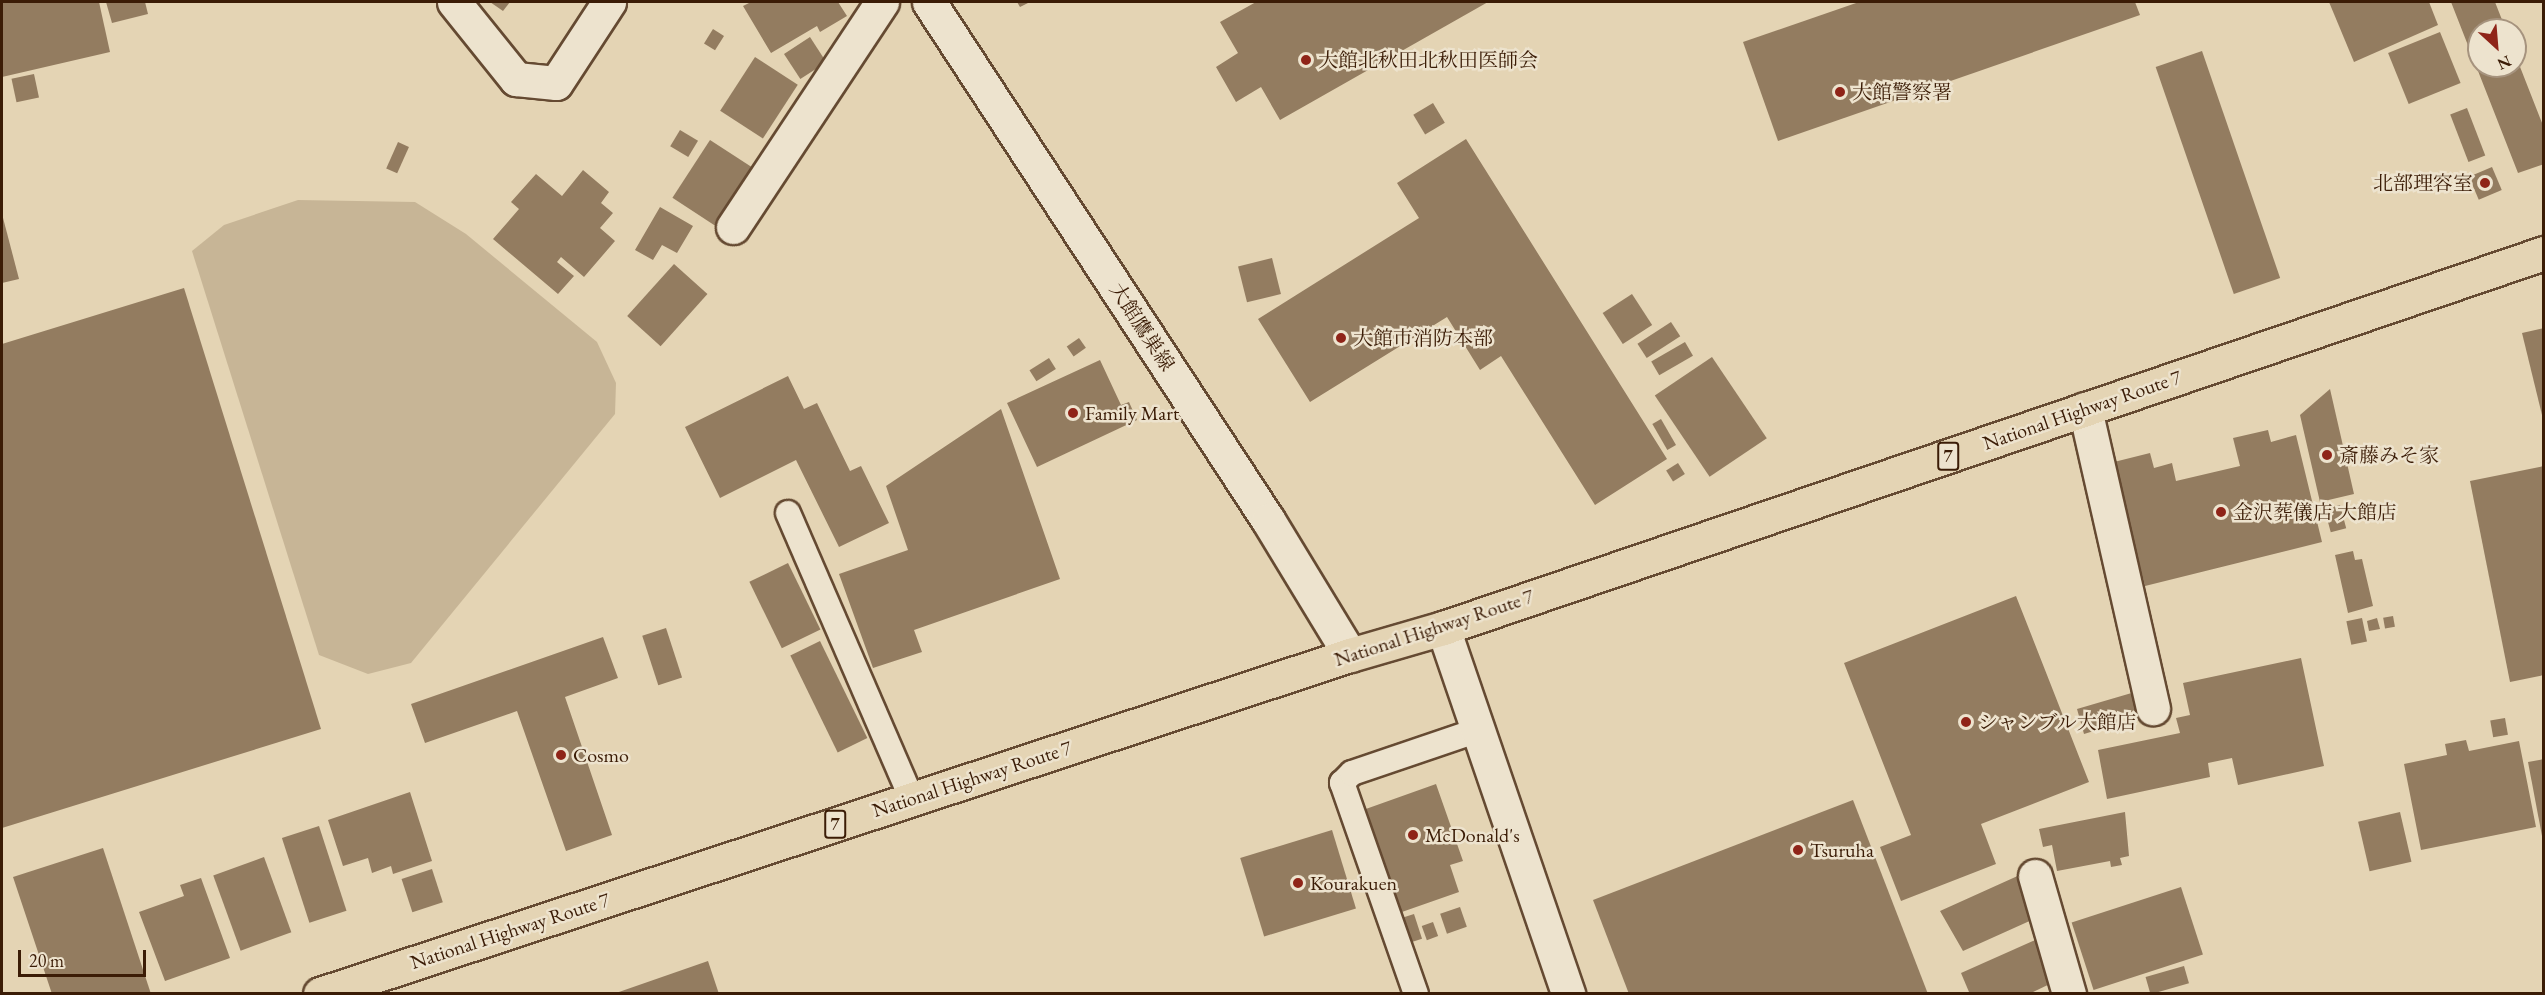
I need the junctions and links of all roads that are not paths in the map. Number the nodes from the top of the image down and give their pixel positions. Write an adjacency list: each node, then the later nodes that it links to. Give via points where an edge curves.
1 (454, 2): 2 (street, via 516,79 556,83)
2 (609, 2)
3 (882, 2): 5 (street)
4 (929, 2): 10 (street, 大館鷹巣線, via 1262,510)
5 (733, 226)
6 (2544, 253): 7 (highway, National Highway Route 7 / 7)
7 (2085, 409): 9 (highway, National Highway Route 7 / 7); 11 (street)
8 (788, 513): 13 (lane)
9 (1443, 628): 10 (highway, National Highway Route 7 / 7); 12 (street)
10 (1350, 655): 13 (highway, National Highway Route 7 / 7)
11 (2153, 708)
12 (1478, 730): 16 (lane, via 1352,773 1342,783); 17 (street)
13 (912, 799): 15 (highway, National Highway Route 7 / 7)
14 (2035, 876): 18 (street)
15 (320, 993)
16 (1416, 993)
17 (1568, 993)
18 (2069, 993)

